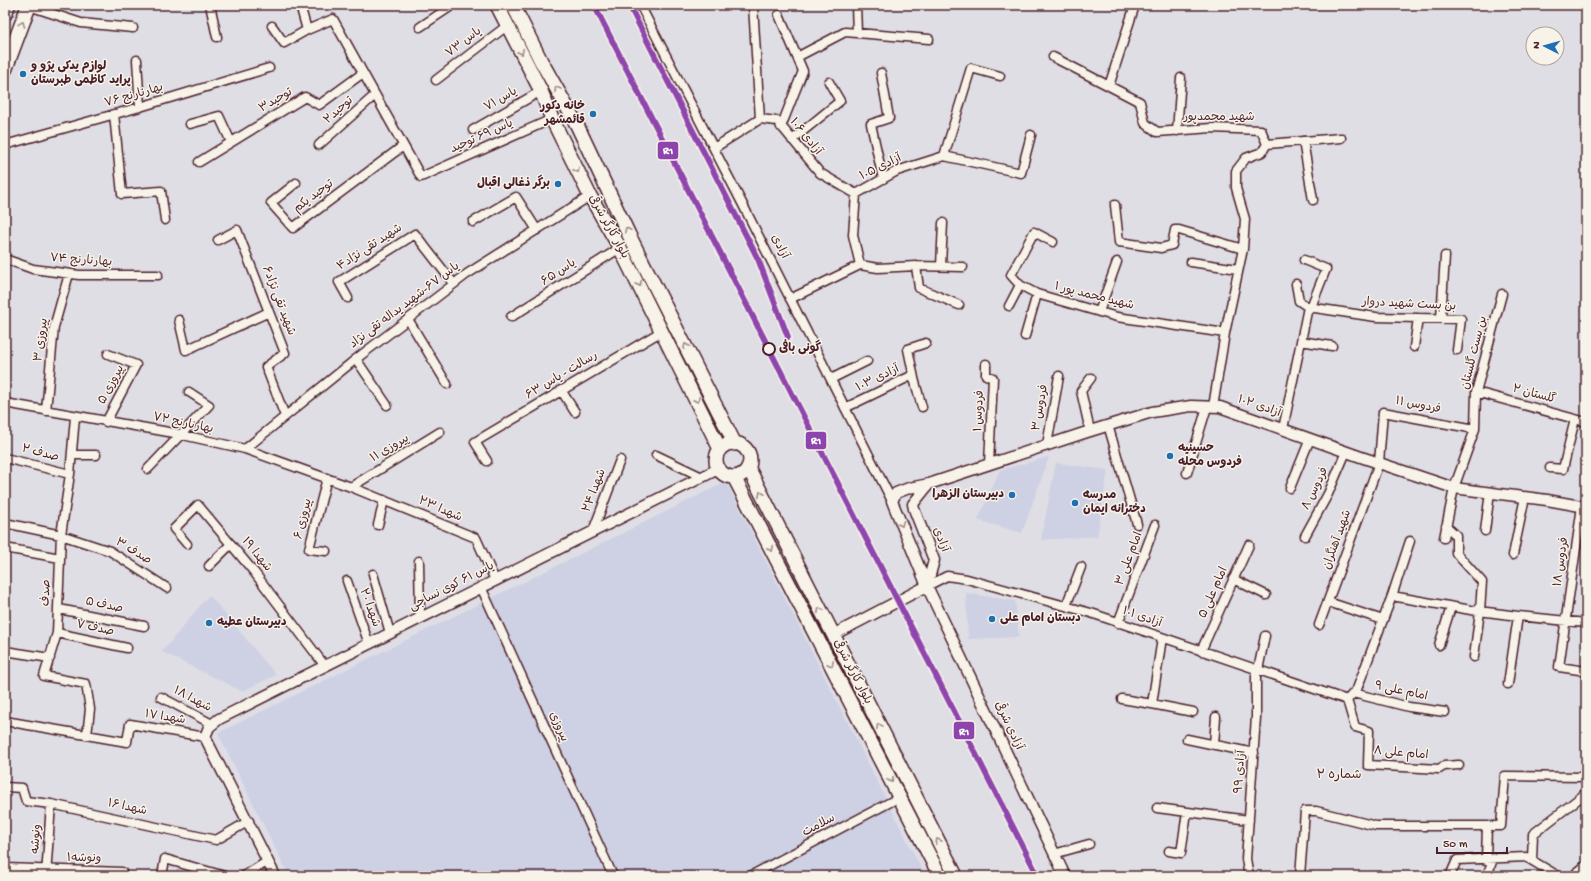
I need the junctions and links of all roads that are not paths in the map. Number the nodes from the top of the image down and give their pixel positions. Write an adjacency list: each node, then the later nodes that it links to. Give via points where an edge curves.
1 (8, 5): 12 (highway)
2 (29, 5): 17 (street, via 81,23); 26 (highway, one-way to 2)
3 (210, 5): 20 (street)
4 (300, 5): 18 (street)
5 (453, 5): 16 (street)
6 (497, 5): 14 (main road, بلوار کارگر شرقی)
7 (513, 5): 138 (main road, بلوار کارگر شرقی, one-way to 7, via 629,235 577,125)
8 (640, 5): 53 (street, آزادی)
9 (753, 5): 38 (street)
10 (856, 5): 19 (street)
11 (1136, 5): 33 (street)
12 (5, 13)
13 (780, 15): 22 (street)
14 (508, 25): 31 (street, یاس ۷۳); 34 (main road, بلوار کارگر شرقی, one-way to 34)
15 (272, 26): 18 (street, via 284,43)
16 (420, 27)
17 (133, 28)
18 (307, 30): 28 (street, via 333,19)
19 (858, 33): 21 (street); 22 (street, via 846,32)
20 (217, 37)
21 (928, 39)
22 (797, 57): 41 (street, via 803,71)
23 (1053, 57): 33 (street, شهید محمدپور)
24 (137, 60): 36 (street)
25 (269, 68): 36 (street, بهارنارنج ۷۶)
26 (5, 69)
27 (881, 72): 56 (street, via 889,118 871,124)
28 (363, 73): 35 (street); 48 (street, توحید۳, via 319,105 305,97)
29 (1000, 76): 54 (street, via 971,68)
30 (1181, 78): 43 (street)
31 (436, 80)
32 (829, 82): 46 (street, via 840,101)
33 (1109, 86): 43 (street, شهید محمدپور, via 1140,102 1145,123 1157,132)
34 (541, 91): 39 (main road, بلوار کارگر شرقی); 42 (street, یاس ۷۱)
35 (375, 95): 51 (street, توحید۲); 52 (street)
36 (140, 107): 37 (street, بهارنارنج ۷۶)
37 (114, 114): 50 (street, بهارنارنج ۷۶); 62 (street, via 122,194 161,191)
38 (760, 118): 41 (street, آزادی ۱۰۶, via 777,121); 53 (street)
39 (552, 119): 52 (street, یاس ۶۹ توحید, via 420,177); 59 (main road, بلوار کارگر شرقی, one-way to 59)
40 (190, 124): 48 (street, via 219,116)
41 (781, 127): 46 (street, آزادی ۱۰۶)
42 (473, 130)
43 (1177, 131): 49 (street, شهید محمدپور, via 1212,128 1261,130)
44 (1031, 135): 54 (street, via 1021,173)
45 (1341, 138): 47 (street)
46 (792, 140): 58 (street, آزادی ۱۰۶, via 820,173)
47 (1303, 141): 49 (street); 60 (street)
48 (232, 142): 55 (street, توحید۳)
49 (1267, 144): 69 (street, via 1262,152 1246,158 1236,171 1236,188 1245,219)
50 (5, 145)
51 (319, 145)
52 (403, 146): 57 (street, توحید یکم, via 293,228 271,203)
53 (714, 148): 88 (street, آزادی)
54 (944, 156): 56 (street, آزادی ۱۰۵, via 897,171)
55 (199, 162)
56 (883, 179): 58 (street, آزادی ۱۰۵)
57 (296, 183)
58 (856, 194): 75 (street, آزادی ۱۰۵, via 853,235)
59 (590, 196): 65 (street, یاس ۶۷-شهید یداله تقی نژاد); 68 (main road, بلوار کارگر شرقی)
60 (1313, 200)
61 (1115, 205): 69 (street, via 1119,242 1161,248 1172,245 1176,230 1179,230)
62 (165, 220)
63 (473, 222): 65 (street, via 516,197)
64 (943, 223): 77 (street)
65 (536, 230): 82 (street, یاس ۶۷-شهید یداله تقی نژاد)
66 (218, 240): 92 (street, شهید تقی نژاد۶, via 237,230)
67 (1053, 242): 84 (street, شهید محمد پور ۱, via 1034,232 1011,274)
68 (620, 248): 94 (street, یاس ۶۵); 99 (main road, بلوار کارگر شرقی, one-way to 99)
69 (1243, 249): 79 (street)
70 (1445, 256): 96 (street)
71 (5, 259): 80 (street, بهارنارنج ۷۴, via 33,269)
72 (1304, 260): 91 (street, via 1326,270)
73 (1117, 262): 93 (street)
74 (1191, 262): 79 (street)
75 (860, 265): 76 (street, via 878,268); 88 (street)
76 (916, 266): 77 (street); 89 (street, via 919,288)
77 (941, 266): 78 (street)
78 (963, 267)
79 (1238, 269): 100 (street)
80 (69, 274): 81 (street, بهارنارنج ۷۴); 124 (street, پیروزی ۳, via 54,327)
81 (158, 276)
82 (454, 284): 87 (street, شهید تقی نژاد۴, via 415,234 339,282); 97 (street, یاس ۶۷-شهید یداله تقی نژاد)
83 (1296, 284): 91 (street, via 1299,301)
84 (1020, 285): 85 (street, شهید محمد پور ۱); 90 (street)
85 (1037, 294): 93 (street, شهید محمد پور ۱); 101 (street)
86 (1502, 294): 118 (street, بن بست گلستان)
87 (348, 298)
88 (790, 299): 114 (street, آزادی)
89 (959, 305)
90 (1008, 306)
91 (1310, 307): 95 (street, بن بست شهید دروار, via 1376,317); 102 (street)
92 (269, 312): 98 (street, via 186,350); 126 (street, شهید تقی نژاد۶, via 285,354 266,367)
93 (1099, 312): 100 (street, شهید محمد پور ۱)
94 (511, 318)
95 (1418, 318): 96 (street, بن بست شهید دروار); 105 (street)
96 (1441, 318): 106 (street, بن بست شهید دروار, via 1461,319)
97 (408, 319): 108 (street, یاس ۶۷-شهید یداله تقی نژاد); 115 (street)
98 (179, 320)
99 (662, 331): 116 (street, رسالت - یاس ۶۳); 141 (main road, بلوار کارگر شرقی, one-way to 141)
100 (1224, 333): 122 (street)
101 (1025, 336)
102 (1301, 341): 104 (street); 133 (street)
103 (926, 343): 112 (street, via 908,348)
104 (1332, 346)
105 (1414, 347)
106 (1456, 350)
107 (108, 354): 129 (street, پیروزی ۵, via 136,365)
108 (356, 359): 120 (street); 126 (street, یاس ۶۷-شهید یداله تقی نژاد)
109 (867, 361): 114 (street)
110 (986, 364): 150 (street, فردوس ۱, via 986,374 993,378)
111 (1059, 376): 139 (street, فردوس ۳)
112 (914, 378): 121 (street, آزادی ۱۰۳); 123 (street, آزادی ۱۰۳, via 913,375)
113 (1091, 378): 134 (street, via 1081,391)
114 (831, 379): 123 (street, آزادی)
115 (447, 384)
116 (561, 390): 125 (street); 148 (street, رسالت - یاس ۶۳, via 475,442)
117 (189, 392): 136 (street, via 209,405)
118 (1476, 392): 128 (street, گلستان ۲); 132 (street, بن بست گلستان)
119 (5, 403): 124 (street, بهارنارنج ۷۲)
120 (387, 405)
121 (922, 407)
122 (1210, 407): 131 (street, آزادی ۱۰۲, via 1191,406 1152,412); 133 (street, آزادی ۱۰۲, via 1220,407); 155 (street)
123 (845, 408): 167 (street, آزادی)
124 (46, 411): 127 (street, بهارنارنج ۷۲)
125 (575, 412)
126 (285, 416): 140 (street, یاس ۶۷-شهید یداله تقی نژاد)
127 (75, 417): 129 (street, بهارنارنج ۷۲); 143 (street, صدف)
128 (1575, 418): 130 (street, گلستان ۲); 152 (street, via 1563,469)
129 (106, 422): 136 (street, بهارنارنج ۷۲)
130 (1586, 422)
131 (1108, 425): 134 (street, آزادی ۱۰۲); 170 (street)
132 (1475, 429): 149 (street, فردوس ۱۱, via 1383,412); 163 (street, بن بست گلستان)
133 (1283, 430): 137 (street, آزادی ۱۰۲)
134 (1090, 431): 139 (street, آزادی ۱۰۲)
135 (440, 432): 161 (street, پیروزی ۱۱)
136 (182, 435): 140 (street, بهارنارنج ۷۲); 153 (street)
137 (1310, 439): 142 (street, آزادی ۱۰۲); 162 (street)
138 (735, 444): 141 (main road); 151 (main road, via 748,452)
139 (1047, 445): 150 (street, آزادی ۱۰۲)
140 (245, 449): 159 (street, بهارنارنج ۷۲)
141 (720, 449): 154 (main road, via 716,462)
142 (1346, 452): 149 (street, آزادی ۱۰۲); 177 (street, فردوس ۸, via 1328,494)
143 (72, 455): 144 (street); 156 (street, صدف)
144 (96, 455)
145 (656, 455): 157 (street)
146 (5, 458): 156 (street, صدف ۲)
147 (620, 460): 174 (street, شهدا ۲۴)
148 (487, 461)
149 (1379, 463): 163 (street, آزادی ۱۰۲); 199 (street, شهید آهنگران)
150 (989, 464): 160 (street, آزادی ۱۰۲)
151 (748, 467): 158 (main road, via 740,476); 214 (main road, بلوار کارگر شرقی, one-way to 151)
152 (1550, 468)
153 (148, 469)
154 (718, 469): 157 (street, یاس ۶۱ کوی نساجی); 158 (main road, via 722,474)
155 (1187, 473)
156 (70, 474): 176 (street, صدف)
157 (702, 477): 174 (street, یاس ۶۱ کوی نساجی)
158 (734, 477): 247 (main road, بلوار کارگر شرقی, one-way to 247)
159 (327, 478): 161 (street, بهارنارنج ۷۲); 184 (street, پیروزی ۶, via 309,549)
160 (929, 484): 167 (street, via 896,493); 194 (street, آزادی, via 913,504 934,560)
161 (351, 487): 166 (street, شهدا ۲۳)
162 (1290, 488)
163 (1454, 488): 164 (street, آزادی ۱۰۲); 173 (street, بن بست گلستان)
164 (1490, 492): 165 (street, آزادی ۱۰۲); 175 (street)
165 (1525, 497): 168 (street, آزادی ۱۰۲); 185 (street)
166 (384, 500): 171 (street); 192 (street, شهدا ۲۳, via 476,538)
167 (892, 501): 194 (street, آزادی, one-way to 194)
168 (1584, 507): 207 (street, فردوس ۱۸)
169 (5, 523): 176 (street, صدف ۳)
170 (1137, 524)
171 (378, 525)
172 (1155, 525): 208 (street, امام علی ۳)
173 (1446, 526): 178 (street, بن بست گلستان); 203 (street, via 1456,535 1456,553 1482,582)
174 (593, 531): 192 (street, یاس ۶۱ کوی نساجی)
175 (1485, 531)
176 (61, 535): 186 (street, صدف); 196 (street, صدف ۳, via 110,551)
177 (1305, 536)
178 (1444, 538)
179 (1410, 541): 198 (street)
180 (186, 544): 181 (street, شهدا ۱۹, via 174,529 198,505)
181 (231, 544): 188 (street); 224 (street, شهدا ۱۹)
182 (1248, 545): 191 (street, امام علی ۵)
183 (5, 548): 186 (street)
184 (326, 551)
185 (1513, 555)
186 (60, 558): 202 (street, صدف)
187 (419, 561): 205 (street)
188 (210, 566)
189 (1081, 567): 200 (street)
190 (373, 574): 213 (street)
191 (1233, 579): 197 (street); 221 (street, امام علی ۵)
192 (495, 580): 195 (street, یاس ۶۱ کوی نساجی)
193 (347, 581): 217 (street, شهدا ۲۰)
194 (927, 586): 200 (street, آزادی ۱۰۱, via 948,576); 214 (street); 256 (street, آزادی شرقی)
195 (481, 587): 205 (street, یاس ۶۱ کوی نساجی); 268 (street, پیروزی)
196 (167, 588)
197 (1266, 595)
198 (1392, 596): 201 (street); 206 (street)
199 (1328, 602): 206 (street); 210 (street, شهید آهنگران)
200 (1066, 606): 208 (street, آزادی ۱۰۱)
201 (1450, 606): 203 (street); 218 (street)
202 (59, 609): 211 (street, صدف ۵); 212 (street, صدف)
203 (1480, 611): 204 (street); 222 (street)
204 (1518, 616): 207 (street); 227 (street)
205 (420, 618): 213 (street, یاس ۶۱ کوی نساجی)
206 (1383, 620): 228 (street, via 1357,689)
207 (1566, 621): 209 (street); 226 (street, فردوس ۱۸, via 1559,667)
208 (1118, 623): 216 (street, آزادی ۱۰۱)
209 (1586, 623)
210 (1319, 625)
211 (144, 626)
212 (57, 633): 219 (street, صدف ۷); 223 (street, صدف)
213 (390, 633): 217 (street, یاس ۶۱ کوی نساجی)
214 (833, 635): 271 (main road, بلوار کارگر شرقی, one-way to 214)
215 (1265, 636): 225 (street, آزادی ٩٩)
216 (1162, 638): 221 (street, آزادی ۱۰۱); 232 (street)
217 (369, 644): 224 (street, یاس ۶۱ کوی نساجی)
218 (1439, 645)
219 (127, 648)
220 (5, 651): 223 (street)
221 (1201, 651): 225 (street, آزادی ۱۰۱)
222 (1474, 657)
223 (50, 658): 238 (street, صدف, via 44,676 86,684 90,709)
224 (325, 666): 237 (street, یاس ۶۱ کوی نساجی)
225 (1257, 670): 231 (street, آزادی ۱۰۱); 242 (street, آزادی ٩٩)
226 (1586, 671)
227 (1508, 684)
228 (1353, 693): 231 (street); 234 (street, امام علی ۹, via 1409,707)
229 (161, 697): 237 (street, شهدا ۱۸)
230 (1122, 699): 232 (street)
231 (1347, 700): 243 (street, امام علی ۸, via 1355,727 1369,731 1368,765 1439,769 1444,766)
232 (1152, 704): 233 (street)
233 (1193, 712)
234 (1445, 712)
235 (1216, 717): 241 (street)
236 (5, 721): 238 (street)
237 (212, 724): 239 (street)
238 (87, 735): 239 (street, شهدا ۱۷, via 127,742 130,724)
239 (206, 737): 252 (street)
240 (1187, 739): 241 (street)
241 (1214, 745): 242 (street)
242 (1254, 753): 251 (street, آزادی ٩٩)
243 (1460, 765)
244 (1586, 776): 253 (street, via 1505,776 1501,826)
245 (5, 787): 248 (street, شهدا ۱۶, via 22,788 26,801)
246 (1586, 793): 258 (street, via 1533,834)
247 (900, 797): 269 (street, سلامت); 270 (main road, بلوار کارگر شرقی)
248 (51, 804): 252 (street, شهدا ۱۶, via 216,840); 263 (street, ونوشه)
249 (1157, 808): 250 (street)
250 (1187, 812): 251 (street); 255 (street, via 1181,853)
251 (1250, 820): 273 (street, آزادی ٩٩, via 1246,859)
252 (249, 822): 259 (street)
253 (1487, 826): 257 (street); 274 (street, via 1376,826 1316,811 1305,811)
254 (1089, 844): 256 (street)
255 (1169, 851)
256 (1054, 854): 272 (street, آزادی شرقی)
257 (1490, 859): 258 (street, via 1526,857); 275 (street, via 1457,860); 276 (street)
258 (1532, 860): 277 (street)
259 (268, 861): 266 (street); 267 (street)
260 (1586, 865): 278 (street)
261 (5, 868): 263 (street, ونوشه۱)
262 (122, 872): 263 (street, ونوشه۱)
263 (46, 873)
264 (162, 876): 265 (street, via 165,859)
265 (225, 876)
266 (244, 876)
267 (275, 876)
268 (613, 876)
269 (750, 876)
270 (940, 876)
271 (956, 876)
272 (1065, 876)
273 (1249, 876)
274 (1300, 876)
275 (1450, 876)
276 (1487, 876)
277 (1558, 876)
278 (1573, 876)

